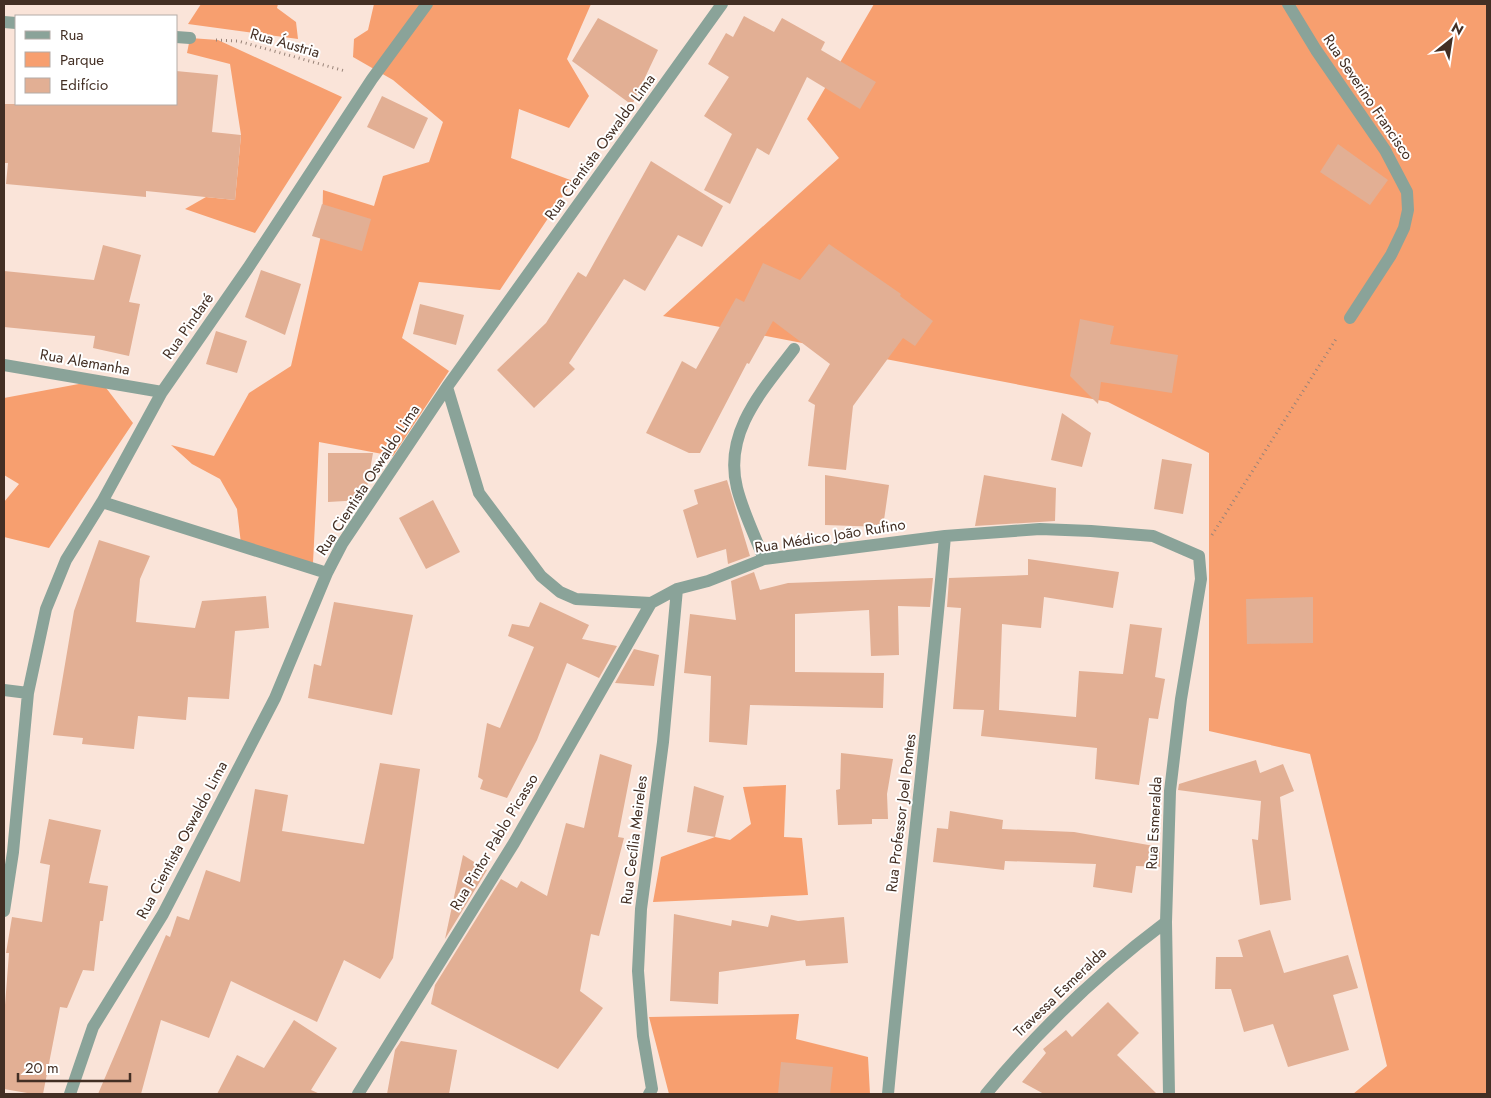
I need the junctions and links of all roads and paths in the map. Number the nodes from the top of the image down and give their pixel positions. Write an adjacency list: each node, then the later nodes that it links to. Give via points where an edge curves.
1 (428, 4): 6 (street, Rua Pindaré)
2 (722, 4): 10 (street, Rua Cientista Oswaldo Lima)
3 (1288, 4): 7 (street, Rua Severino Francisco, via 1385,150 1407,192 1404,228 1391,255)
4 (178, 37): 5 (street)
5 (190, 38): 6 (path, Rua Áustria, via 238,41)
6 (372, 79): 11 (street, Rua Pindaré)
7 (1350, 318): 14 (path)
8 (794, 349): 15 (street, via 759,395 736,439 733,462 737,488)
9 (4, 365): 11 (street, Rua Alemanha)
10 (448, 387): 16 (street, Rua Cientista Oswaldo Lima, via 342,544); 18 (street, via 479,492 541,576 560,592 576,599)
11 (162, 392): 12 (street, Rua Pindaré)
12 (102, 502): 16 (street); 20 (street, Rua Pindaré, via 66,560 46,608)
13 (945, 536): 14 (street, Rua Médico João Rufino, via 1040,529 1091,531 1153,536); 15 (street, Rua Médico João Rufino); 26 (street, Rua Professor Joel Pontes)
14 (1199, 556): 22 (street, Rua Esmeralda, via 1201,579 1170,791)
15 (764, 559): 17 (street, Rua Médico João Rufino, via 708,581)
16 (327, 574): 23 (street, Rua Cientista Oswaldo Lima, via 270,707 163,914 93,1026)
17 (677, 589): 18 (street, Rua Médico João Rufino); 25 (street, Rua Cecília Meireles, via 638,971 643,1036 652,1089)
18 (651, 603): 24 (street, Rua Pintor Pablo Picasso, via 514,843)
19 (4, 690): 20 (street)
20 (28, 694): 21 (street, Rua Pindaré)
21 (4, 911)
22 (1166, 922): 27 (street, Travessa Esmeralda, via 1121,956 1082,993 1017,1057); 28 (street, Rua Esmeralda)
23 (70, 1094)
24 (358, 1094)
25 (649, 1094)
26 (888, 1094)
27 (986, 1094)
28 (1169, 1094)

